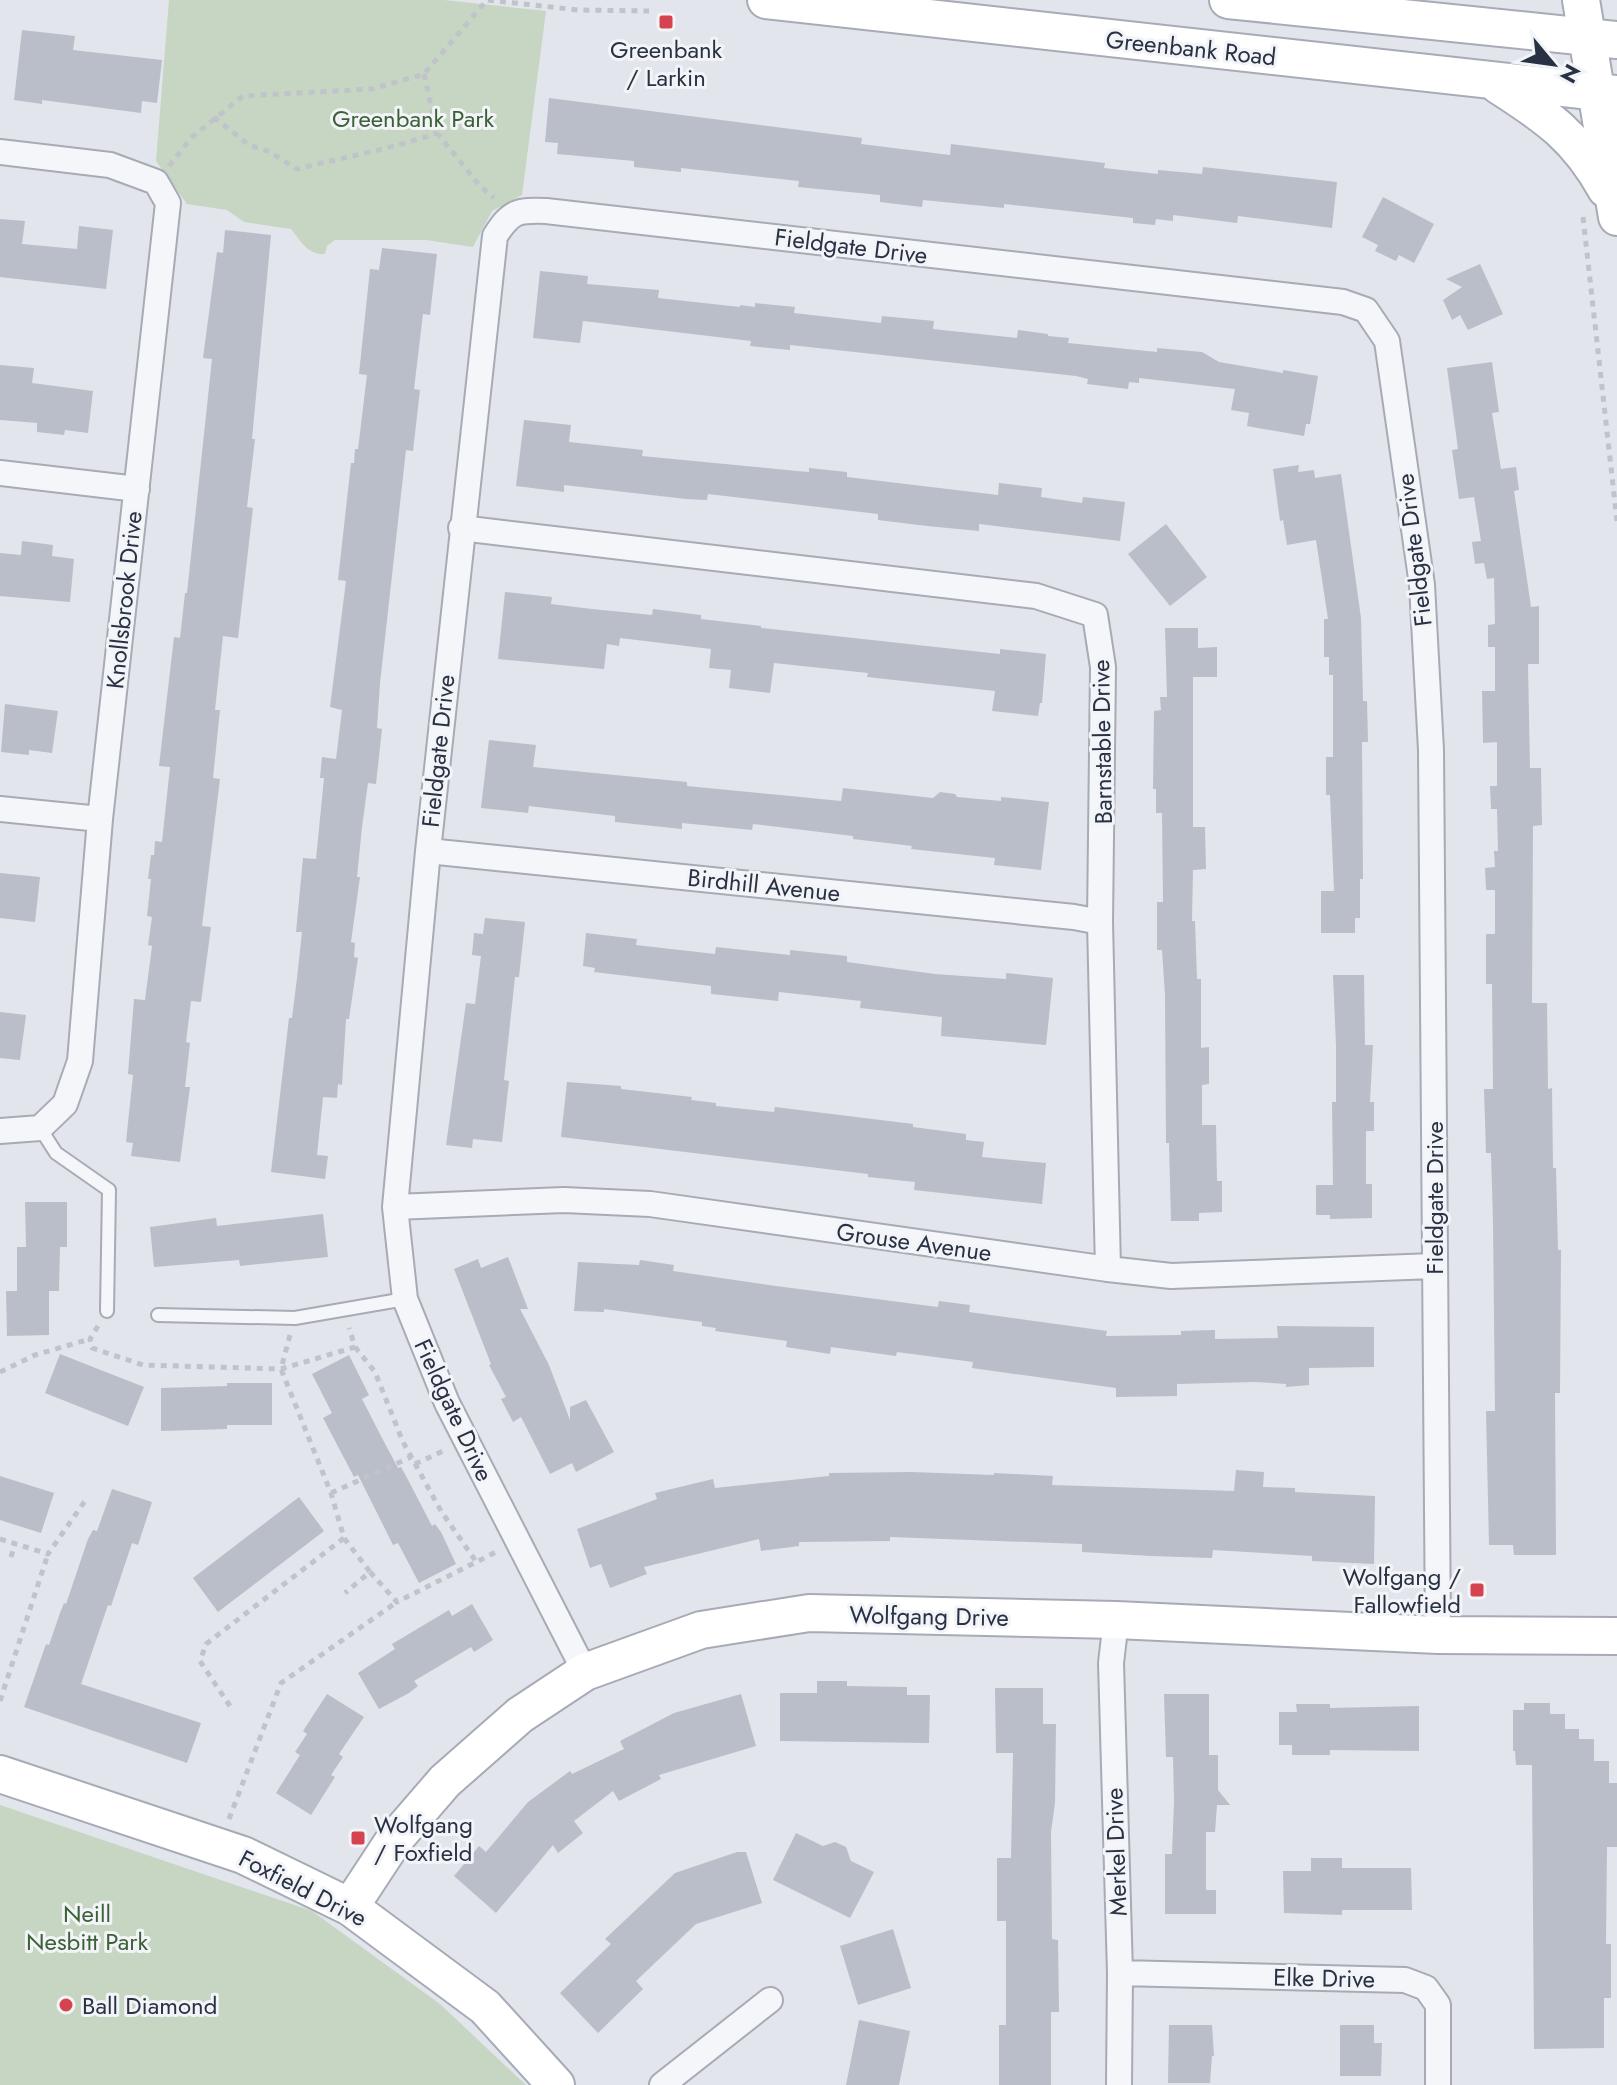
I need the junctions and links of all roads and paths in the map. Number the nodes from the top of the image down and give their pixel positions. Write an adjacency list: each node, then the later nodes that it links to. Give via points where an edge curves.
1 (488, 0): 7 (path); 10 (path)
2 (766, 0): 11 (street, Greenbank Road)
3 (1228, 0): 6 (street)
4 (1510, 0): 8 (street, via 1486,11)
5 (1581, 0): 9 (street)
6 (1285, 3): 8 (street)
7 (649, 11)
8 (1444, 17): 9 (street)
9 (1603, 39): 12 (street)
10 (424, 74): 13 (path, via 372,89 243,96); 14 (path)
11 (1494, 82): 12 (street, Greenbank Road); 17 (street, via 1577,144 1591,163)
12 (1607, 92): 17 (street)
13 (214, 117): 14 (path, via 249,145 297,169); 16 (path)
14 (437, 133): 18 (path)
15 (0, 152): 16 (street, via 110,165)
16 (156, 182): 20 (street, Knollsbrook Drive, via 168,203 166,239)
17 (1605, 210): 21 (path)
18 (507, 217): 22 (street, Fieldgate Drive, via 495,236); 30 (street, Fieldgate Drive, via 521,210 546,211 1343,302 1366,310 1387,341 1422,585 1431,750)
19 (0, 473): 20 (street)
20 (137, 489): 24 (street, Knollsbrook Drive)
21 (1617, 521)
22 (461, 528): 25 (street, Fieldgate Drive); 26 (street, Barnstable Drive, via 1036,596 1095,615 1103,667)
23 (0, 809): 24 (street)
24 (100, 819): 27 (street, Knollsbrook Drive, via 80,1061 65,1104)
25 (428, 851): 26 (street, Birdhill Avenue); 29 (street, Fieldgate Drive)
26 (1100, 922): 31 (street, Barnstable Drive)
27 (40, 1128): 28 (street); 34 (lane, via 56,1153 109,1190)
28 (0, 1131)
29 (395, 1207): 31 (street, Grouse Avenue, via 564,1200 650,1204); 32 (street, Fieldgate Drive)
30 (1434, 1266): 31 (street, Grouse Avenue, via 1171,1276); 57 (street, Fieldgate Drive)
31 (1108, 1269)
32 (405, 1299): 33 (lane); 41 (street, Fieldgate Drive)
33 (343, 1310): 36 (lane); 38 (path)
34 (107, 1311): 37 (path)
35 (158, 1315): 36 (lane)
36 (295, 1318): 39 (path)
37 (90, 1339): 39 (path, via 92,1348 143,1365); 40 (path)
38 (355, 1347): 39 (path); 42 (path, via 375,1372)
39 (281, 1369): 44 (path)
40 (0, 1372)
41 (466, 1441): 43 (path); 48 (street, Fieldgate Drive)
42 (411, 1457): 43 (path); 44 (path)
43 (415, 1464): 52 (path)
44 (331, 1493): 46 (path)
45 (87, 1498): 50 (path)
46 (344, 1538): 53 (path); 61 (path, via 206,1644 200,1661)
47 (0, 1539): 49 (path)
48 (516, 1541): 52 (path); 59 (street, Fieldgate Drive)
49 (15, 1544): 50 (path); 51 (path)
50 (48, 1554): 60 (path)
51 (11, 1557)
52 (477, 1563): 55 (path)
53 (370, 1572): 54 (path); 55 (path)
54 (345, 1593)
55 (397, 1602): 63 (path, via 281,1683)
56 (1116, 1620): 57 (street, Wolfgang Drive); 59 (street, Wolfgang Drive, via 809,1613 701,1630); 65 (street, Merkel Drive, via 1111,1663)
57 (1438, 1635): 58 (street, Wolfgang Drive)
58 (1617, 1636)
59 (585, 1672): 64 (street, Wolfgang Drive, via 520,1715 445,1781 394,1840)
60 (0, 1701)
61 (230, 1706)
62 (0, 1774): 64 (street, Foxfield Drive, via 243,1855)
63 (226, 1827)
64 (350, 1907): 67 (street, Foxfield Drive, via 485,2007)
65 (1120, 1973): 69 (street, Merkel Drive); 70 (street, Elke Drive, via 1405,1980 1426,1988 1438,2005)
66 (770, 2000): 68 (street)
67 (556, 2085)
68 (662, 2085)
69 (1119, 2085)
70 (1438, 2085)

